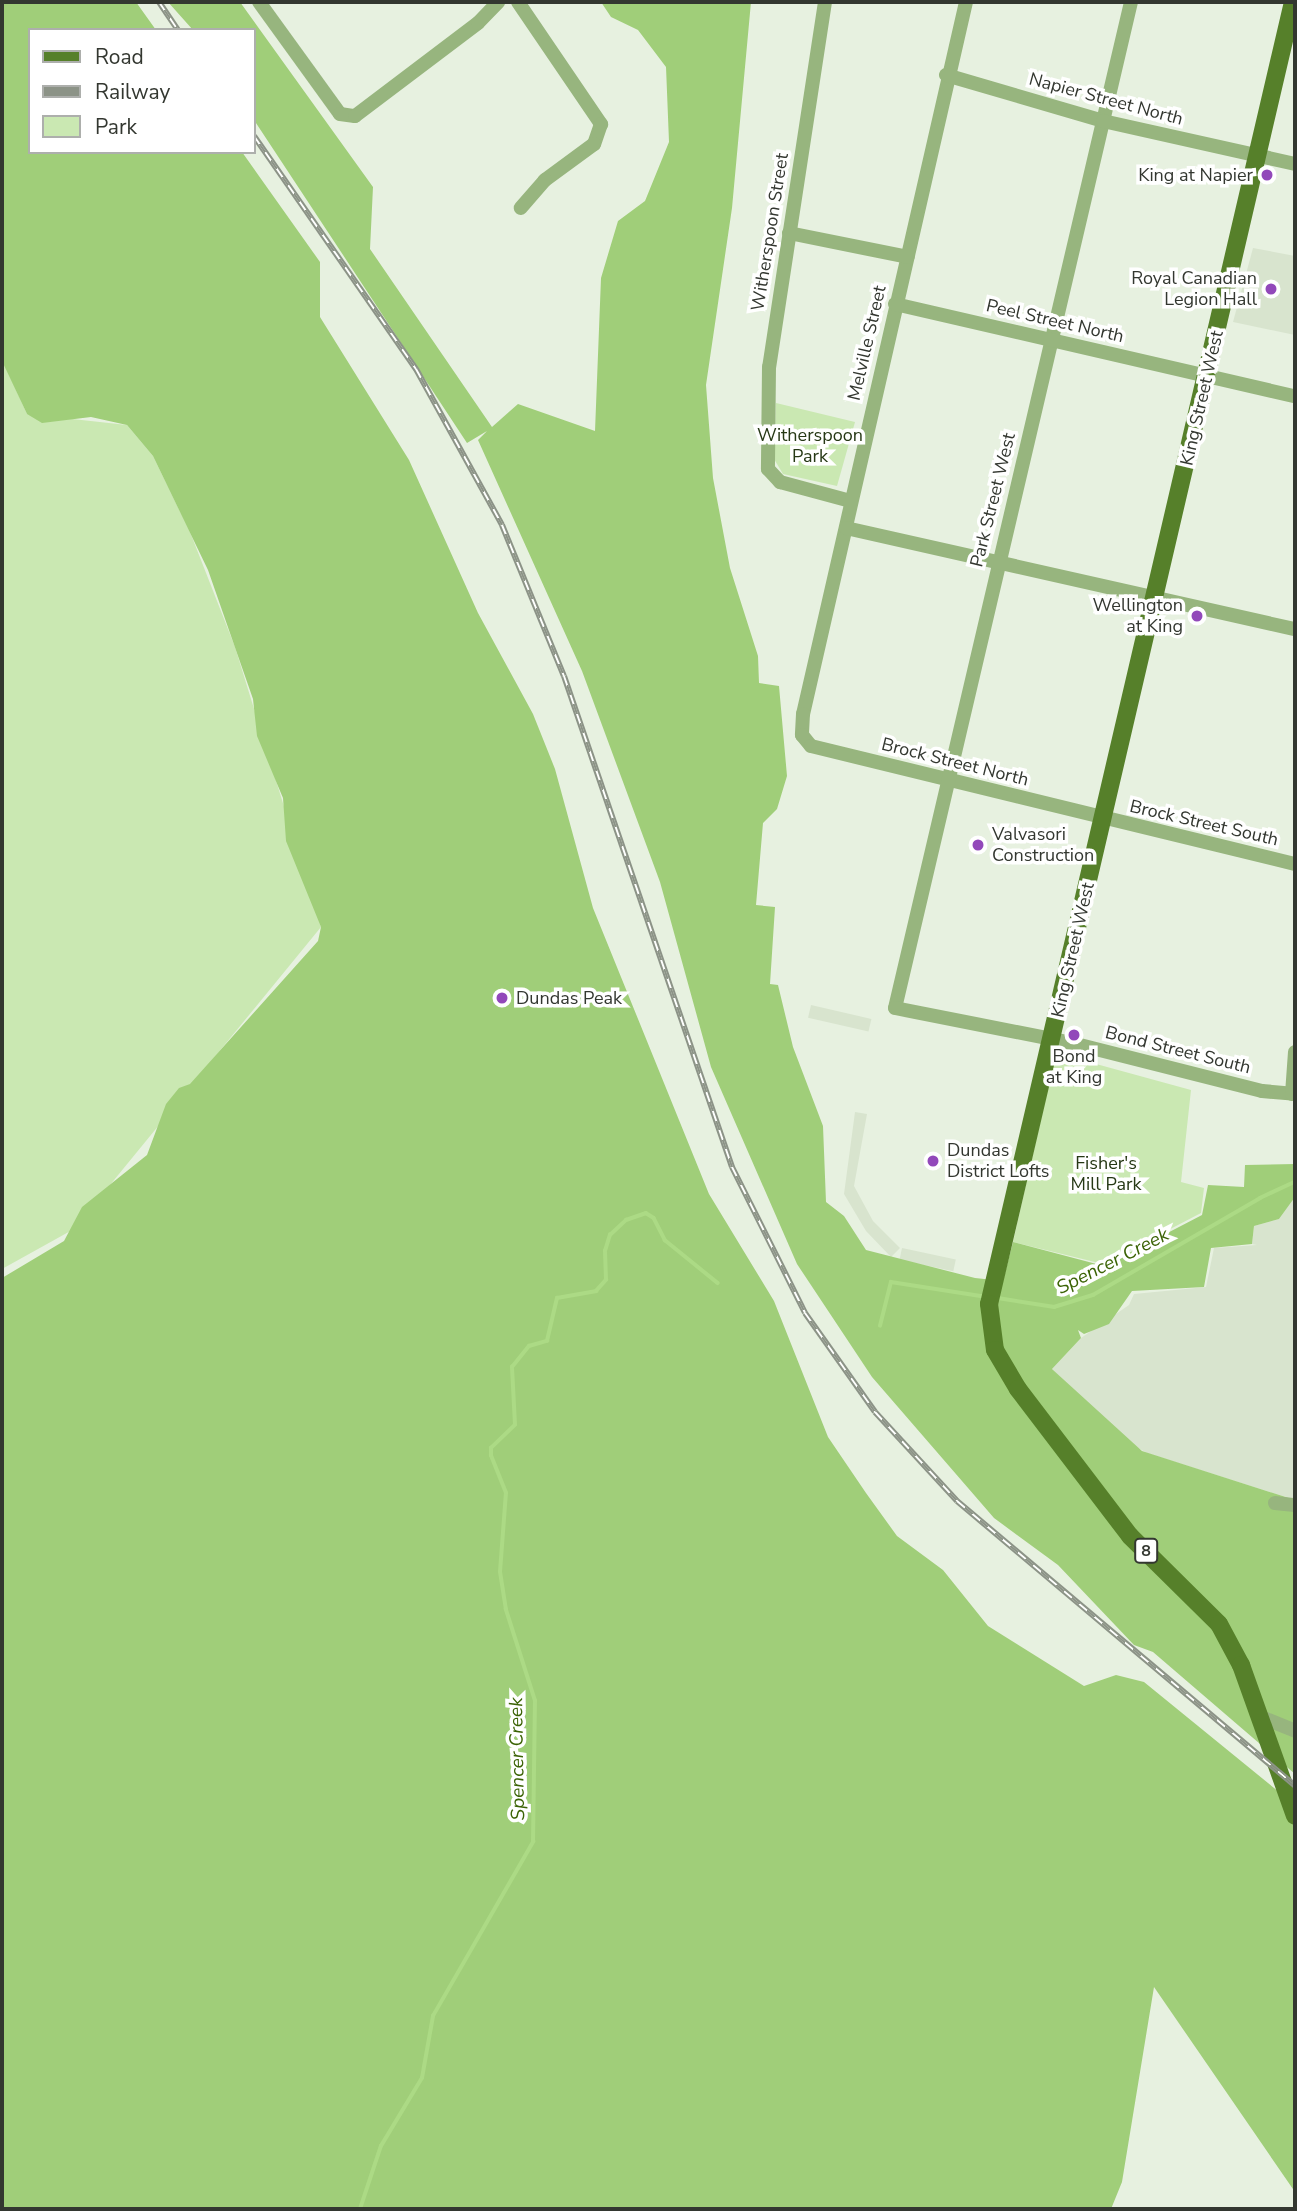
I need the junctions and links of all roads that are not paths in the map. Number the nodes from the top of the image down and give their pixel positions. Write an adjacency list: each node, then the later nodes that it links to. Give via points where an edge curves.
1 (259, 2): 2 (street, via 340,114 347,116 362,112 478,23)
2 (498, 2)
3 (518, 2): 12 (street, via 601,124 594,144 545,180)
4 (825, 2): 13 (street, Witherspoon Street)
5 (965, 2): 8 (street, Melville Street)
6 (1131, 2): 9 (street, Park Street West)
7 (1293, 2): 10 (main road, King Street West / 8)
8 (946, 75): 9 (street, Napier Street North); 14 (street, Melville Street)
9 (1103, 121): 10 (street, Napier Street North); 16 (street, Park Street West)
10 (1257, 155): 11 (street, Napier Street North); 17 (main road, King Street West / 8)
11 (1295, 164)
12 (521, 208)
13 (789, 233): 14 (street); 19 (street, Witherspoon Street, via 769,366 768,469 780,482)
14 (908, 257): 15 (street, Melville Street)
15 (895, 304): 16 (street, Peel Street North); 19 (street, Melville Street)
16 (1052, 340): 17 (street, Peel Street North); 21 (street, Park Street West)
17 (1206, 377): 18 (street, Peel Street North); 22 (main road, King Street West / 8)
18 (1295, 396)
19 (851, 501): 20 (street, Melville Street)
20 (846, 528): 21 (street); 24 (street, Melville Street)
21 (998, 561): 22 (street); 25 (street, Park Street West)
22 (1154, 598): 23 (street); 26 (main road, King Street West / 8)
23 (1295, 629)
24 (802, 735): 25 (street, Brock Street North, via 811,746)
25 (948, 781): 26 (street, Brock Street North); 28 (street, Park Street West)
26 (1103, 819): 27 (street, Brock Street South); 29 (main road, King Street West / 8)
27 (1295, 864)
28 (895, 1008): 29 (street, Bond Street South)
29 (1052, 1039): 31 (street, Bond Street South, via 1215,1081); 34 (main road, King Street West / 8, via 993,1281 989,1304 995,1350 1018,1389 1130,1536 1219,1625)
30 (1295, 1052): 31 (street)
31 (1294, 1094)
32 (1275, 1503): 33 (street)
33 (1295, 1505)
34 (1261, 1717): 35 (street); 36 (main road, King Street West / 8)
35 (1295, 1731)
36 (1295, 1816)

